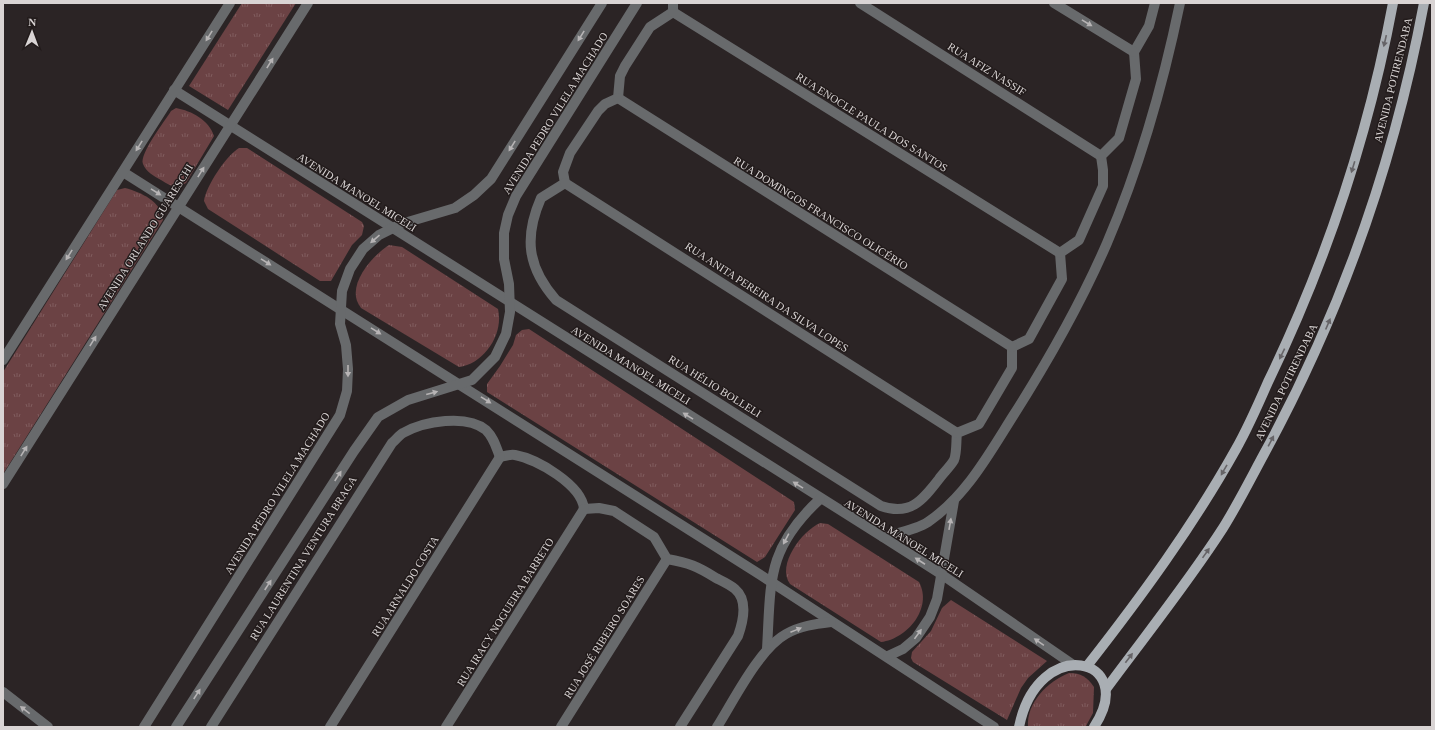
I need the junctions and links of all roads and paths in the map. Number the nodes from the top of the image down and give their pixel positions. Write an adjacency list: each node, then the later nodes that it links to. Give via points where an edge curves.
1 (230, 3): 13 (street, one-way to 13)
2 (308, 3): 15 (street, AVENIDA ORLANDO GUARESCHI, one-way to 2)
3 (602, 3): 20 (street, AVENIDA PEDRO VILELA MACHADO, one-way to 20, via 491,179 455,208)
4 (637, 3): 22 (street, AVENIDA PEDRO VILELA MACHADO, via 516,196 504,233 504,259)
5 (860, 3): 16 (street, RUA AFIZ NASSIF)
6 (1054, 3): 12 (street, one-way to 12)
7 (1155, 3): 12 (street, via 1149,26)
8 (1180, 3): 31 (street, via 1151,120 1107,243 1073,312 1031,387 994,446)
9 (1393, 3): 41 (main road, AVENIDA POTIRENDABA, one-way to 41, via 1369,115 1342,204 1294,330 1237,447 1214,487 1163,566)
10 (1424, 3): 42 (main road, AVENIDA POTIRENDABA, one-way to 10, via 1224,526 1313,359 1351,269 1378,190 1405,92)
11 (673, 7): 14 (street, via 650,28 625,66 620,76); 21 (street, RUA ENOCLE PAULA DOS SANTOS)
12 (1134, 52): 16 (street, via 1136,79 1119,138)
13 (174, 90): 15 (street, AVENIDA MANOEL MICELI); 17 (street, one-way to 17)
14 (618, 98): 18 (street, via 598,111 570,153 563,172); 24 (street, RUA DOMINGOS FRANCISCO OLICÉRIO)
15 (230, 126): 19 (street, AVENIDA ORLANDO GUARESCHI, one-way to 15); 20 (street, AVENIDA MANOEL MICELI)
16 (1101, 156): 21 (street, via 1104,170 1103,186 1079,240)
17 (122, 172): 19 (street, one-way to 19); 25 (street, one-way to 25)
18 (565, 182): 27 (street, RUA ANITA PEREIRA DA SILVA LOPES); 27 (street, RUA HÉLIO BOLLELI, via 540,198 531,228 533,264 538,276 556,300 881,506 893,510 917,504 925,497 954,459)
19 (179, 207): 23 (street, one-way to 23); 29 (street, AVENIDA ORLANDO GUARESCHI, one-way to 19)
20 (392, 228): 22 (street, AVENIDA MANOEL MICELI); 23 (street, AVENIDA PEDRO VILELA MACHADO, one-way to 23, via 379,234 363,249 350,269 342,291)
21 (1060, 252): 24 (street, via 1062,279 1029,339)
22 (510, 303): 26 (street, AVENIDA PEDRO VILELA MACHADO, via 506,334 495,357 472,380); 30 (street, AVENIDA MANOEL MICELI, one-way to 22)
23 (341, 309): 26 (street, one-way to 26); 45 (street, AVENIDA PEDRO VILELA MACHADO, one-way to 45, via 340,324 346,345 348,369 347,391 340,415)
24 (1012, 347): 27 (street, via 1012,368 979,424)
25 (3, 360)
26 (460, 384): 36 (street, one-way to 36); 46 (street, AVENIDA PEDRO VILELA MACHADO, one-way to 26, via 356,447 378,418 408,400)
27 (957, 433)
28 (500, 457): 32 (street, via 513,454 529,458 565,480 584,502); 47 (street, RUA LAURENTINA VENTURA BRAGA, via 494,441 485,430 469,422 453,420 434,423 403,433 384,453); 48 (street, RUA ARNALDO COSTA)
29 (3, 484)
30 (820, 499): 33 (street, AVENIDA MANOEL MICELI); 36 (street, one-way to 36, via 803,515 788,535 778,556)
31 (954, 501): 33 (street, via 926,523); 35 (street, one-way to 31)
32 (584, 509): 34 (street, via 614,510 654,537); 49 (street, RUA IRACY NOGUEIRA BARRETO)
33 (883, 537): 35 (street, AVENIDA MANOEL MICELI, one-way to 33)
34 (667, 559): 50 (street, RUA JOSÉ RIBEIRO SOARES); 51 (street, via 695,565 736,590 742,602 743,612 743,623 738,636)
35 (941, 574): 39 (street, one-way to 35, via 903,649 916,638 930,617 937,599); 40 (street, AVENIDA MANOEL MICELI, one-way to 35)
36 (771, 582): 37 (street); 38 (street)
37 (831, 622): 38 (street, one-way to 37, via 786,634 810,624); 39 (street)
38 (767, 649): 52 (street)
39 (888, 656): 53 (street)
40 (1072, 664): 41 (main road); 54 (main road, via 1052,672 1036,687 1025,706)
41 (1087, 666): 42 (main road, via 1099,675)
42 (1106, 689): 55 (main road, via 1105,703)
43 (3, 692): 44 (street, one-way to 43)
44 (48, 727)
45 (144, 727)
46 (176, 727)
47 (211, 727)
48 (330, 727)
49 (446, 727)
50 (561, 727)
51 (680, 727)
52 (717, 727)
53 (994, 727)
54 (1018, 727)
55 (1094, 727)

